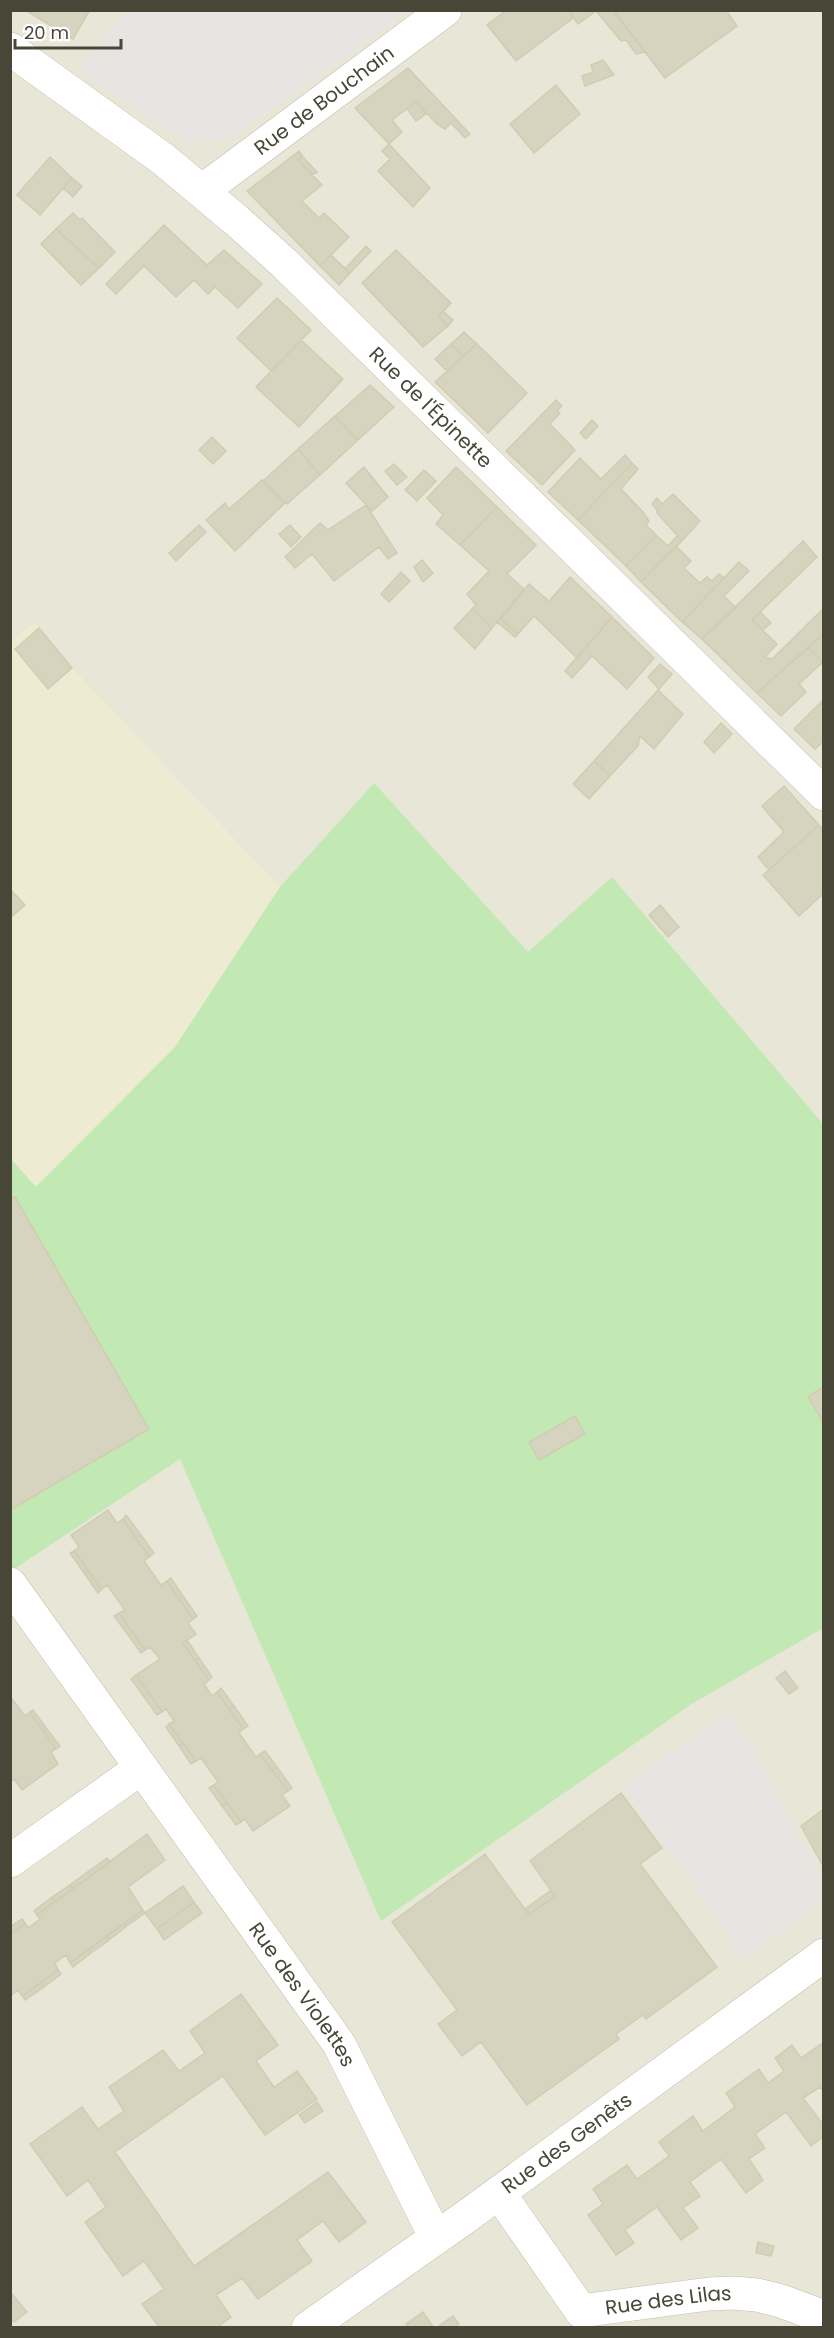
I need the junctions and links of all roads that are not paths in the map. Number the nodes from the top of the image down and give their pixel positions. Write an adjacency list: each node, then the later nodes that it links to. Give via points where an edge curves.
1 (445, 10): 3 (street, Rue de Bouchain)
2 (10, 49): 3 (street, Rue de l'Épinette)
3 (202, 191): 4 (street, Rue de l'Épinette, via 284,263)
4 (824, 794)
5 (10, 1584): 6 (street, Rue des Violettes)
6 (141, 1768): 7 (street); 10 (street, Rue des Violettes, via 339,2044)
7 (10, 1861)
8 (824, 1955): 9 (street, Rue des Genêts)
9 (499, 2193): 10 (street, Rue des Genêts); 12 (street, Rue des Lilas)
10 (436, 2238): 13 (street, Rue des Genêts)
11 (824, 2317): 12 (street, Rue des Lilas, via 781,2301 734,2293 709,2294)
12 (576, 2319)
13 (308, 2328)

